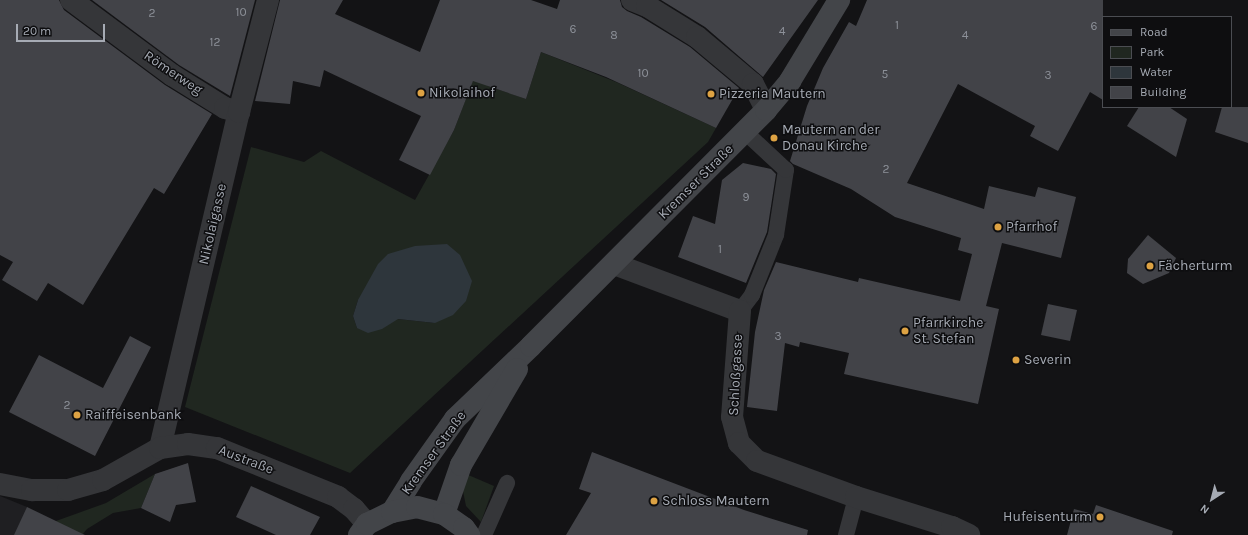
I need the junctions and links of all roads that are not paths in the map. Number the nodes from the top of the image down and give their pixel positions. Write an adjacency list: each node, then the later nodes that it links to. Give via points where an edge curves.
1 (71, 0): 6 (street, Römerweg, via 172,75 225,108)
2 (268, 0): 6 (street, Nikolaigasse)
3 (632, 0): 5 (street, via 697,37 753,84)
4 (839, 0): 5 (main road, Kremser Straße, via 790,81)
5 (766, 110): 7 (main road, Kremser Straße)
6 (239, 112): 11 (street, Nikolaigasse)
7 (745, 132): 8 (main road, Kremser Straße); 9 (lane, via 786,170 776,235 752,295)
8 (614, 264): 9 (street); 10 (main road, Kremser Straße)
9 (740, 311): 14 (street, Schloßgasse, via 732,417 739,444 757,461)
10 (531, 346): 15 (main road, Kremser Straße, via 455,419 411,480); 16 (main road, Kremser Straße, via 461,465)
11 (160, 448): 13 (street, Austraße, via 103,480 68,490 32,490); 17 (street, Austraße, via 188,444 217,448 338,497 354,509)
12 (507, 483): 19 (lane)
13 (0, 484)
14 (856, 497): 20 (lane); 21 (street, Schloßgasse, via 952,527)
15 (392, 512): 16 (main road, via 417,507); 17 (main road)
16 (444, 514): 18 (main road, via 464,528)
17 (363, 529)
18 (469, 535)
19 (484, 535)
20 (846, 535)
21 (969, 535)

